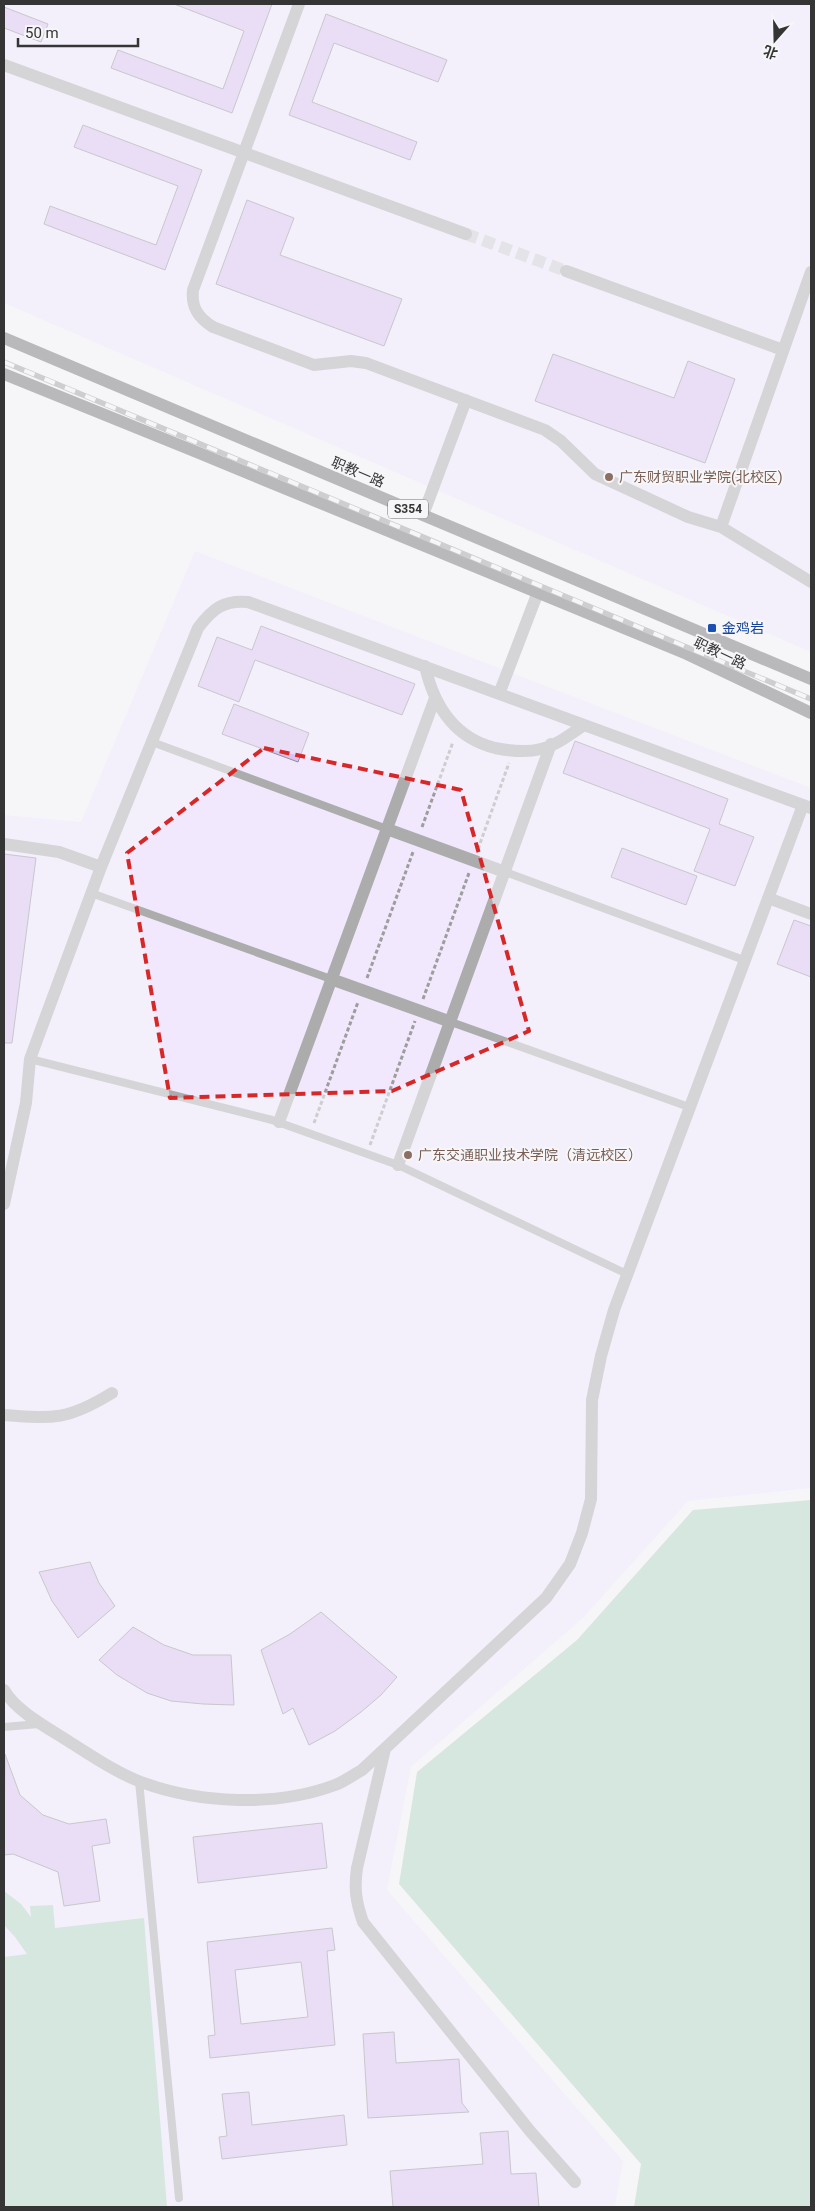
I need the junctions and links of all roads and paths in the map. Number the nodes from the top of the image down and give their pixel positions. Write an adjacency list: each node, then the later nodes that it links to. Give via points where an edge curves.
1 (299, 4): 3 (street)
2 (4, 65): 3 (street)
3 (244, 153): 4 (street); 10 (street, via 193,290 192,300 201,320 298,361 314,365 351,361 366,363)
4 (466, 234)
5 (566, 271): 8 (street)
6 (811, 272): 8 (street)
7 (4, 338): 11 (main road, 职教一路 / S354)
8 (783, 350): 12 (street)
9 (4, 374): 14 (main road, 职教一路 / S354)
10 (466, 400): 11 (street); 12 (street, via 545,430 595,474 688,517)
11 (423, 515): 16 (main road, 职教一路 / S354)
12 (721, 527): 13 (street)
13 (811, 582)
14 (538, 592): 17 (street); 19 (main road, 职教一路 / S354, via 687,654)
15 (425, 666): 17 (street); 18 (street); 22 (street, via 248,602 233,601 208,615 198,628)
16 (811, 679)
17 (499, 694): 20 (street)
18 (435, 698): 21 (street); 26 (street)
19 (811, 713)
20 (584, 725): 23 (street); 25 (street)
21 (458, 729): 24 (street, via 485,745); 27 (path)
22 (152, 742): 26 (lane); 30 (street)
23 (551, 744): 24 (street, via 541,749); 31 (street)
24 (514, 751): 29 (path)
25 (807, 806): 33 (street)
26 (387, 829): 27 (street); 36 (street)
27 (418, 840): 29 (street); 37 (path)
28 (4, 844): 30 (street, via 59,852)
29 (474, 860): 31 (street); 38 (path)
30 (101, 867): 32 (street)
31 (505, 872): 35 (lane); 39 (street)
32 (91, 893): 36 (lane); 40 (street)
33 (768, 898): 34 (street); 35 (street)
34 (811, 914)
35 (744, 960): 41 (street)
36 (331, 979): 37 (street); 42 (street)
37 (363, 990): 38 (street); 43 (path)
38 (419, 1010): 39 (street); 44 (path)
39 (451, 1022): 41 (lane); 45 (street)
40 (30, 1059): 42 (lane); 46 (street, via 26,1103)
41 (690, 1107): 47 (street)
42 (279, 1122): 43 (lane)
43 (311, 1134): 44 (lane)
44 (367, 1154): 45 (lane)
45 (398, 1165): 47 (lane)
46 (4, 1204)
47 (627, 1274): 53 (street, via 606,1338 592,1400 591,1499 570,1564 546,1598)
48 (112, 1393): 49 (street, via 86,1409 68,1415 40,1418)
49 (4, 1415)
50 (4, 1690): 51 (street, via 8,1698)
51 (41, 1724): 52 (lane); 54 (street)
52 (4, 1727)
53 (385, 1749): 54 (street, via 362,1770 336,1785 257,1800 204,1798 170,1792); 55 (street, via 356,1868 354,1888 363,1922 530,2131)
54 (140, 1781): 56 (lane)
55 (576, 2182)
56 (179, 2198)

